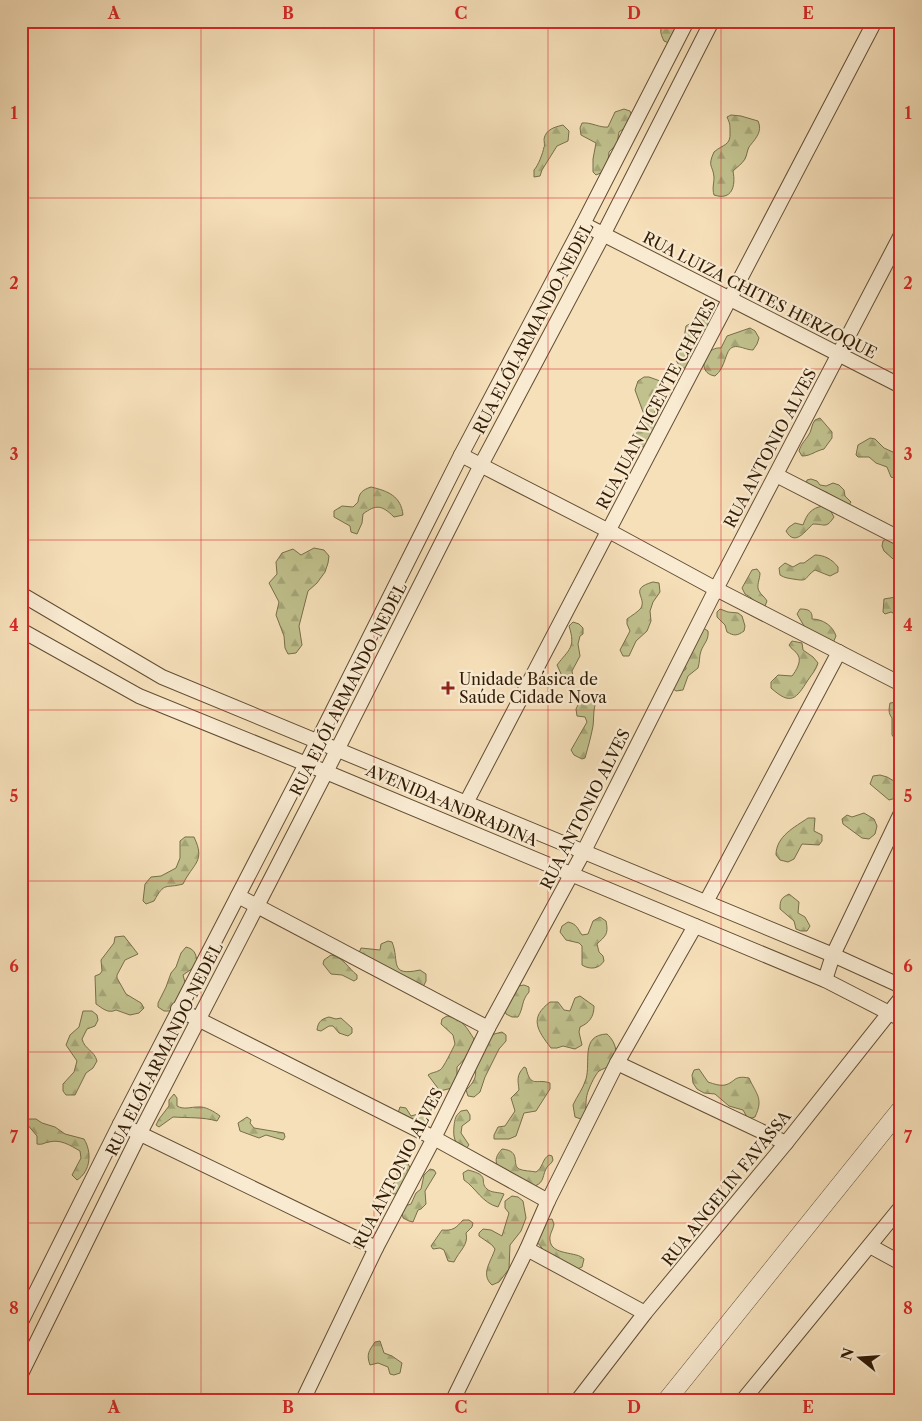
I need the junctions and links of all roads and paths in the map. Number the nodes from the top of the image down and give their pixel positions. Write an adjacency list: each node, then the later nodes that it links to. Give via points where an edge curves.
1 (687, 21): 4 (street, RUA ELÓI ARMANDO NEDEL)
2 (712, 21): 5 (street, RUA ELÓI ARMANDO NEDEL)
3 (876, 21): 7 (street, RUA JUAN VICENTE CHAVES)
4 (583, 224): 5 (street, RUA LUIZA CHITES HERZOQUE); 10 (street, RUA ELÓI ARMANDO NEDEL)
5 (603, 235): 7 (street, RUA LUIZA CHITES HERZOQUE); 11 (street, RUA ELÓI ARMANDO NEDEL)
6 (901, 235): 8 (street, RUA ANTONIO ALVES)
7 (730, 300): 8 (street, RUA LUIZA CHITES HERZOQUE); 13 (street, RUA JUAN VICENTE CHAVES)
8 (838, 355): 9 (street, RUA LUIZA CHITES HERZOQUE); 12 (street, RUA ANTONIO ALVES)
9 (901, 386)
10 (461, 455): 11 (street); 20 (street, RUA ELÓI ARMANDO NEDEL)
11 (481, 465): 13 (street); 21 (street, RUA ELÓI ARMANDO NEDEL)
12 (776, 475): 14 (street); 15 (street, RUA ANTONIO ALVES)
13 (609, 531): 15 (street); 24 (street, RUA JUAN VICENTE CHAVES)
14 (901, 539)
15 (716, 589): 18 (street); 26 (street, RUA ANTONIO ALVES)
16 (21, 594): 20 (street, via 162,677)
17 (21, 630): 22 (street, AVENIDA ANDRADINA, via 139,696)
18 (839, 652): 19 (street); 29 (street)
19 (901, 684)
20 (317, 742): 21 (street); 22 (street, RUA ELÓI ARMANDO NEDEL)
21 (337, 749): 23 (street, RUA ELÓI ARMANDO NEDEL); 24 (street)
22 (306, 764): 23 (street, AVENIDA ANDRADINA); 28 (street, RUA ELÓI ARMANDO NEDEL)
23 (326, 772): 27 (street, AVENIDA ANDRADINA); 30 (street, RUA ELÓI ARMANDO NEDEL)
24 (466, 803): 26 (street)
25 (901, 813): 32 (street)
26 (583, 853): 27 (street, RUA ANTONIO ALVES); 29 (street)
27 (571, 874): 31 (street, AVENIDA ANDRADINA); 39 (street, RUA ANTONIO ALVES)
28 (238, 896): 30 (street); 36 (street, RUA ELÓI ARMANDO NEDEL)
29 (706, 902): 32 (street)
30 (257, 906): 38 (street, RUA ELÓI ARMANDO NEDEL); 39 (street)
31 (695, 926): 33 (street, AVENIDA ANDRADINA); 40 (street)
32 (833, 955): 33 (street); 34 (street)
33 (824, 980): 37 (street, AVENIDA ANDRADINA)
34 (901, 986)
35 (901, 998): 37 (street, RUA ANGELIN FAVASSA)
36 (178, 1010): 38 (street); 42 (street, RUA ELÓI ARMANDO NEDEL)
37 (895, 1016): 45 (street, RUA ANGELIN FAVASSA)
38 (198, 1020): 43 (street, RUA ELÓI ARMANDO NEDEL); 44 (street)
39 (488, 1028): 44 (street, RUA ANTONIO ALVES)
40 (617, 1063): 45 (street); 46 (street)
41 (901, 1109): 58 (street)
42 (120, 1124): 43 (street); 53 (street, RUA ELÓI ARMANDO NEDEL)
43 (140, 1134): 49 (street); 54 (street, RUA ELÓI ARMANDO NEDEL)
44 (434, 1138): 46 (street); 49 (street, RUA ANTONIO ALVES)
45 (786, 1143): 52 (street, RUA ANGELIN FAVASSA)
46 (548, 1201): 50 (street)
47 (901, 1206): 48 (street)
48 (870, 1246): 51 (street); 59 (street)
49 (376, 1248): 55 (street, RUA ANTONIO ALVES)
50 (527, 1248): 52 (street); 56 (street)
51 (901, 1263)
52 (645, 1313): 57 (street, RUA ANGELIN FAVASSA)
53 (21, 1322)
54 (21, 1374)
55 (303, 1400)
56 (453, 1400)
57 (578, 1400)
58 (667, 1400)
59 (743, 1400)

